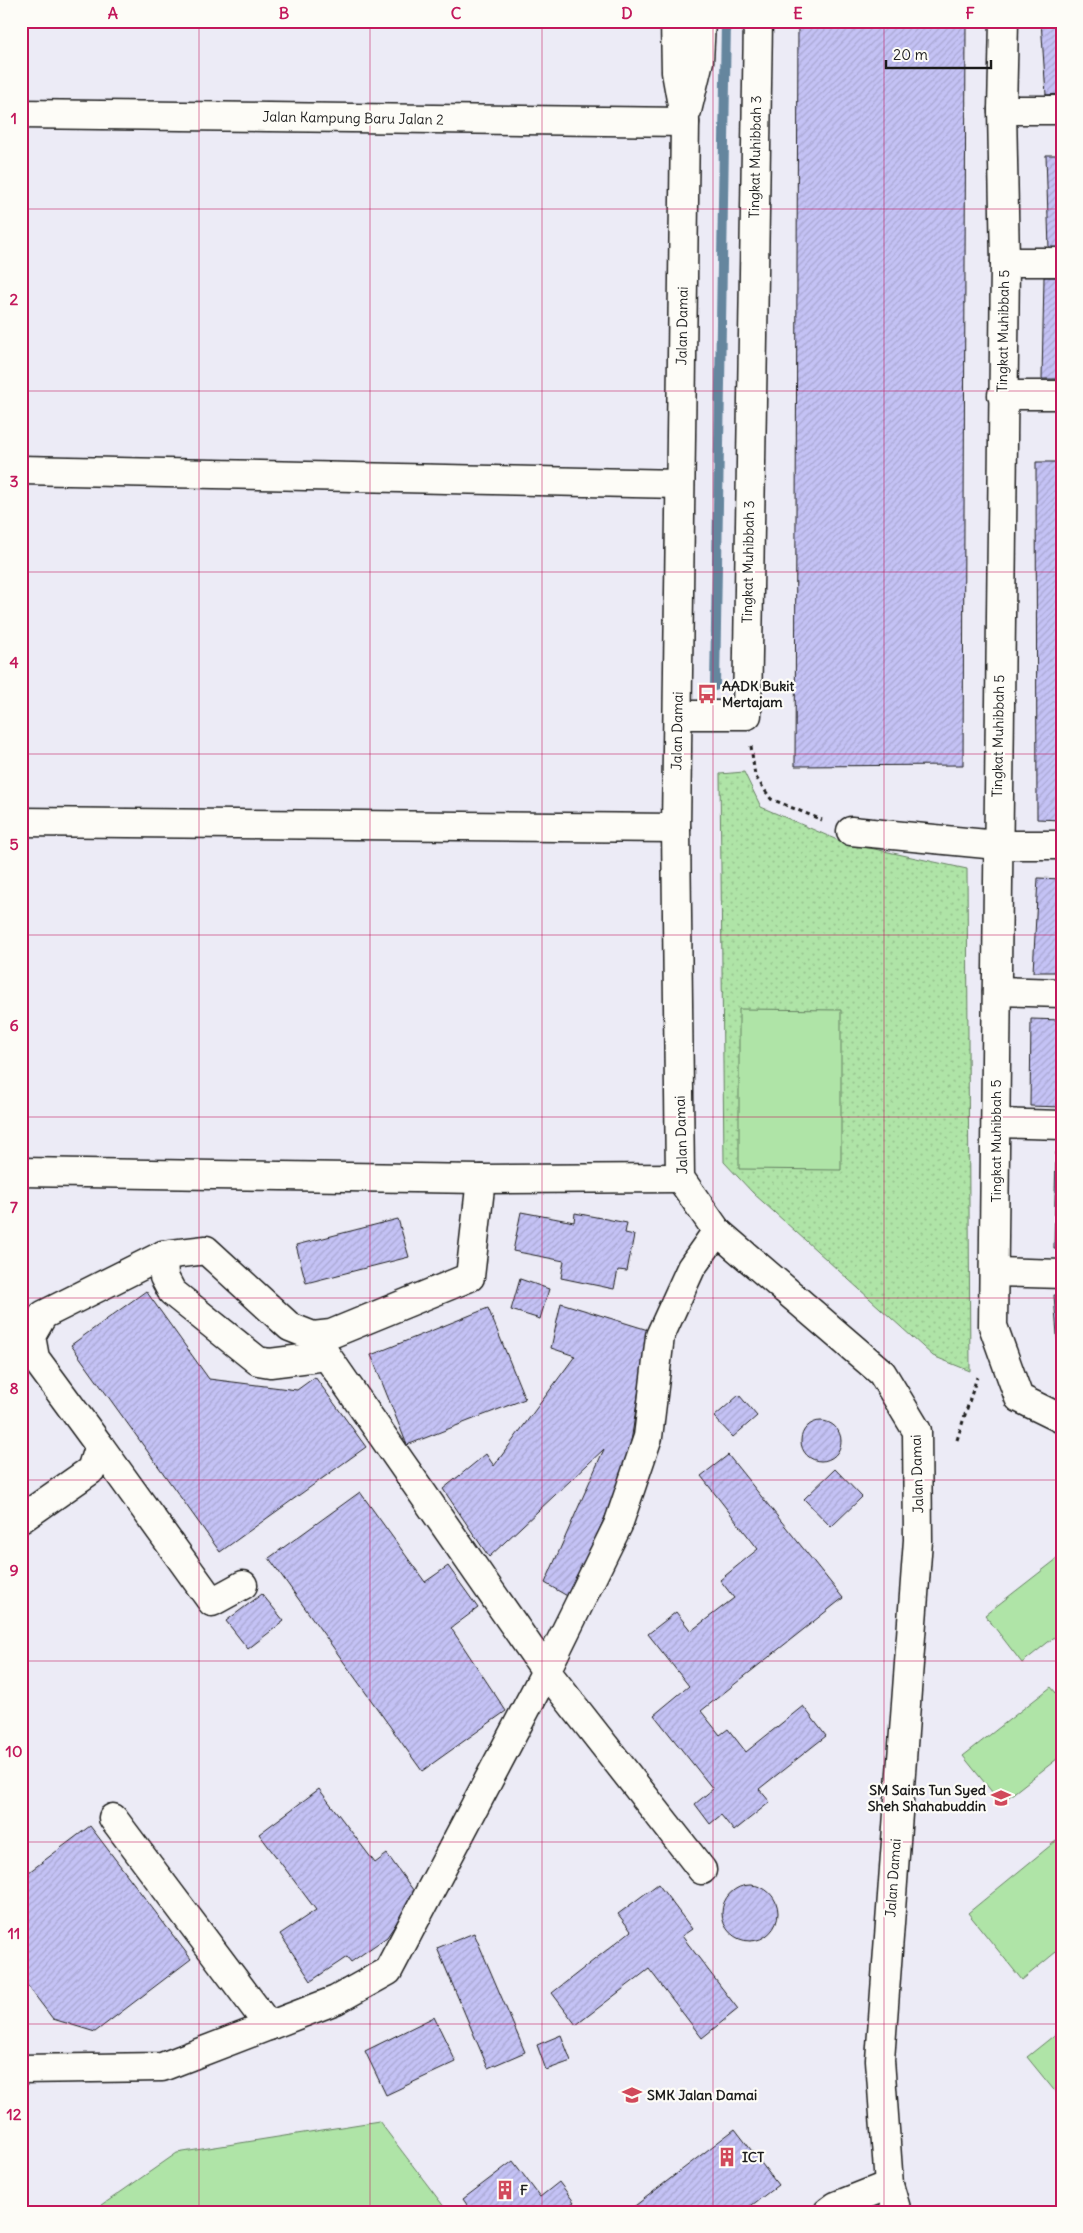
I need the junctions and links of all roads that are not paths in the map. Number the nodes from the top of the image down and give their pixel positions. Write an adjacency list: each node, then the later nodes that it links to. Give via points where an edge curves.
1 (675, 21): 8 (street, Jalan Damai, via 676,72)
2 (701, 21): 8 (street, via 699,62)
3 (758, 21): 15 (street, Tingkat Muhibbah 3, via 746,715)
4 (1004, 21): 5 (street, Tingkat Muhibbah 5)
5 (1002, 110): 6 (street); 9 (street, Tingkat Muhibbah 5)
6 (1062, 110)
7 (21, 114): 8 (street, Jalan Kampung Baru Jalan 2)
8 (685, 122): 14 (street, Jalan Damai)
9 (1005, 262): 10 (street); 11 (street, Tingkat Muhibbah 5)
10 (1062, 262)
11 (1002, 395): 12 (street); 19 (street, Tingkat Muhibbah 5)
12 (1062, 395)
13 (21, 470): 14 (street)
14 (680, 484): 15 (street, Jalan Damai)
15 (678, 715): 17 (street, Jalan Damai)
16 (21, 822): 17 (street)
17 (676, 828): 26 (street, Jalan Damai)
18 (851, 831): 19 (street)
19 (997, 845): 20 (street); 21 (street, Tingkat Muhibbah 5)
20 (1062, 845)
21 (997, 991): 22 (street); 23 (street, Tingkat Muhibbah 5)
22 (1062, 992)
23 (997, 1123): 24 (street); 30 (street, Tingkat Muhibbah 5)
24 (1062, 1126)
25 (21, 1172): 27 (street)
26 (680, 1178): 27 (street); 28 (street, Jalan Damai)
27 (481, 1179): 32 (street, via 470,1277 330,1334)
28 (717, 1231): 37 (street, via 691,1268 660,1336 648,1438 618,1525); 42 (street, Jalan Damai, via 882,1373 917,1431 918,1540 880,2060)
29 (163, 1256): 32 (street, via 206,1250 290,1327); 32 (street, via 164,1277 172,1292 258,1361 270,1363); 34 (street, via 43,1315 31,1336 35,1358)
30 (995, 1272): 31 (street); 33 (street, Tingkat Muhibbah 5, via 993,1326 1018,1398)
31 (1062, 1274)
32 (319, 1346): 37 (street)
33 (1062, 1419)
34 (99, 1444): 35 (street, via 91,1470); 36 (street, via 212,1602)
35 (21, 1519)
36 (243, 1585)
37 (546, 1671): 39 (street); 40 (street, via 388,1971 336,2000)
38 (113, 1818): 40 (street)
39 (702, 1870)
40 (269, 2026): 41 (street, via 162,2067)
41 (21, 2069)
42 (889, 2185): 43 (street); 44 (street, Jalan Damai)
43 (828, 2212)
44 (897, 2212)

